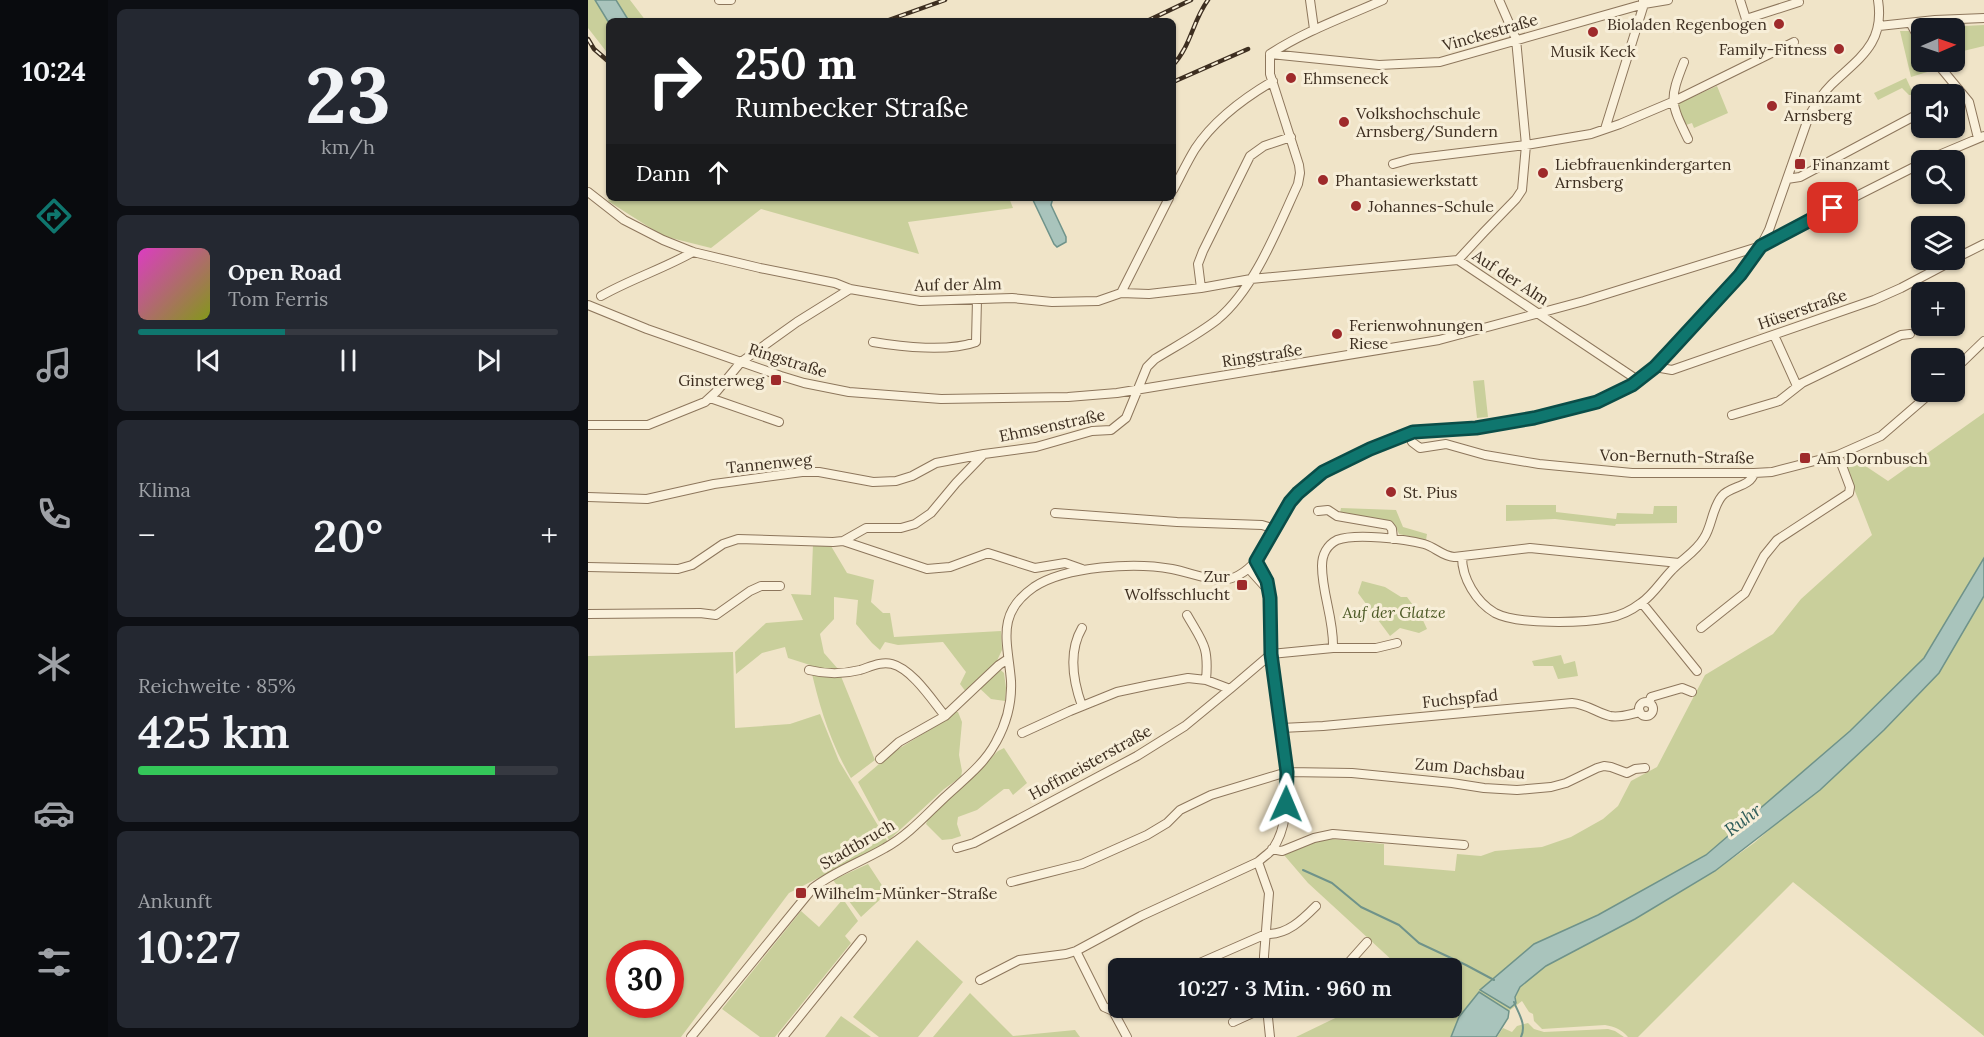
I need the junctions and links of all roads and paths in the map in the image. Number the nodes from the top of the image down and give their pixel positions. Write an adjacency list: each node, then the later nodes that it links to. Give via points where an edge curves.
1 (718, 0): 2 (street)
2 (731, 0)
3 (1310, 0): 15 (street)
4 (1383, 0): 15 (street)
5 (1499, 0): 16 (street)
6 (1668, 0): 10 (street, Vinckestraße)
7 (1740, 0): 8 (street, via 1746,19)
8 (1798, 0)
9 (1878, 0): 14 (street)
10 (1643, 2): 16 (street, Vinckestraße); 24 (street)
11 (1984, 18): 12 (street)
12 (1965, 19)
13 (1911, 24): 14 (street)
14 (1879, 26): 32 (street, via 1862,57 1815,105)
15 (1314, 29): 18 (street)
16 (1516, 39): 18 (street, Vinckestraße, via 1440,62 1379,64); 28 (street)
17 (1794, 42): 22 (street)
18 (1270, 54): 21 (street, Ehmsenstraße)
19 (1684, 62): 22 (street)
20 (1944, 72): 26 (street, via 1969,102)
21 (1273, 81): 25 (street, Ehmsenstraße); 33 (street, via 1248,96 1210,132)
22 (1672, 102): 24 (street); 27 (street)
23 (1911, 118): 32 (street, via 1800,177)
24 (1605, 129): 28 (street)
25 (1291, 137): 40 (street, Ehmsenstraße, via 1300,174 1298,184); 45 (street, via 1264,146 1250,156 1200,258)
26 (1981, 137): 29 (street)
27 (1688, 139)
28 (1526, 145): 30 (street); 41 (street, via 1522,190)
29 (1950, 150)
30 (1394, 164)
31 (1911, 169): 37 (street, Ringstraße)
32 (1787, 179): 37 (street)
33 (1176, 183)
34 (588, 192): 38 (street, Auf der Alm, via 624,220)
35 (1167, 201): 47 (street)
36 (1984, 244): 39 (street, Hüserstraße)
37 (1761, 246): 51 (street, Ringstraße); 58 (street, via 1740,275)
38 (693, 252): 46 (street, Auf der Alm); 48 (street)
39 (1965, 254)
40 (1263, 257): 43 (street, via 1264,270); 44 (street, Ehmsenstraße)
41 (1458, 260): 43 (street, Auf der Alm); 51 (street, Auf der Alm)
42 (1933, 270): 53 (street, Hüserstraße, via 1874,300)
43 (1275, 277): 44 (street, Auf der Alm)
44 (1251, 279): 45 (street, Auf der Alm); 61 (street, Ehmsenstraße, via 1219,318 1155,359)
45 (1201, 288): 47 (street, Auf der Alm)
46 (850, 289): 49 (street, Auf der Alm, via 920,301); 57 (street)
47 (1121, 293): 49 (street, Auf der Alm, via 1098,301)
48 (601, 296)
49 (977, 299): 55 (street, via 976,342 931,347)
50 (588, 305): 57 (street, Ringstraße)
51 (1538, 313): 59 (street, Auf der Alm); 61 (street, Ringstraße, via 1439,340)
52 (1910, 334): 60 (street, via 1901,334)
53 (1774, 335): 58 (street, Hüserstraße, via 1672,369); 60 (street)
54 (1984, 341): 56 (street)
55 (873, 342)
56 (1965, 359)
57 (741, 362): 61 (street, Ringstraße, via 822,387 923,399 1078,397); 62 (street)
58 (1655, 367): 59 (street)
59 (1639, 381): 67 (street, via 1597,402 1534,418 1493,426)
60 (1797, 386): 64 (street, via 1779,400)
61 (1137, 391): 68 (street, Ehmsenstraße, via 1126,418 1111,430)
62 (710, 398): 65 (street); 66 (street, via 648,425)
63 (1920, 402): 69 (street, Von-Bernuth-Straße, via 1881,436)
64 (1732, 415)
65 (778, 422)
66 (588, 425)
67 (1409, 433): 70 (street, Von-Bernuth-Straße, via 1420,448 1446,444 1485,455 1555,466 1632,472); 74 (street, via 1315,478 1290,502)
68 (984, 454): 71 (street, Tannenweg, via 936,463 896,482 802,472 700,486 647,499); 76 (street, Ehmsenstraße, via 922,520 901,528 863,528)
69 (1838, 454): 70 (street, Von-Bernuth-Straße, via 1783,470); 89 (street, via 1850,493 1777,540 1745,593)
70 (1754, 473): 79 (street, via 1749,482 1722,497 1700,545)
71 (588, 497)
72 (1318, 511): 75 (street, via 1389,525)
73 (1055, 513): 74 (street, via 1262,525)
74 (1275, 529): 78 (street)
75 (1393, 539): 77 (street, via 1425,544 1447,556); 91 (street, via 1338,540 1324,553 1323,576)
76 (843, 541): 80 (street, Ehmsenstraße, via 738,539 678,569); 82 (street, via 927,569 950,567 988,553 1035,568 1065,563)
77 (1461, 556): 79 (street, via 1530,548); 85 (street, via 1464,575 1473,591 1491,610 1509,618 1610,618)
78 (1256, 561): 81 (street); 84 (street)
79 (1679, 563): 85 (street)
80 (588, 567)
81 (1249, 569): 82 (street, via 1220,580 1151,567); 84 (street)
82 (1085, 570): 93 (street, Stadtbruch, via 1048,579 1024,595 1008,622)
83 (780, 586): 86 (street, via 761,586 750,591 717,615)
84 (1269, 591): 92 (street)
85 (1642, 603): 95 (street)
86 (588, 614)
87 (1186, 615): 96 (street, via 1206,648)
88 (1082, 628): 99 (street, via 1073,658)
89 (1701, 628)
90 (1397, 643): 91 (street, via 1376,648)
91 (1334, 648): 92 (street)
92 (1271, 654): 97 (street); 101 (street)
93 (1008, 659): 100 (street); 125 (street, Stadtbruch, via 1008,711 990,753 902,837 813,888)
94 (809, 670): 100 (street, via 850,672 892,664 913,677)
95 (1697, 671)
96 (1206, 680): 97 (street); 99 (street, via 1188,678 1150,685 1117,692)
97 (1230, 689): 107 (street, Hoffmeisterstraße, via 1185,726 1137,756 974,843)
98 (1692, 692): 101 (street, Fuchspfad, via 1682,688 1651,697 1649,703 1653,708 1645,715 1640,712 1611,716 1572,704)
99 (1082, 706): 102 (street)
100 (945, 716): 103 (street, via 899,742)
101 (1281, 728): 105 (street)
102 (1022, 733)
103 (880, 759)
104 (1645, 768): 105 (street, Zum Dachsbau, via 1627,773 1604,766 1558,785 1517,790 1363,774)
105 (1287, 772): 108 (street, via 1285,817); 110 (street, Zum Dachsbau, via 1211,795 1180,810 1147,836 1082,864)
106 (1464, 845): 108 (street, via 1333,834 1282,851)
107 (957, 848)
108 (1272, 849): 109 (street)
109 (1258, 862): 112 (street, via 1269,893); 115 (street)
110 (1011, 882)
111 (1316, 906): 112 (street, via 1297,924 1276,934)
112 (1266, 934): 116 (street); 117 (street)
113 (862, 939): 126 (street)
114 (1367, 942): 118 (street)
115 (1076, 951): 119 (street, via 1019,960); 120 (street, via 1104,1007)
116 (1211, 958)
117 (1264, 958)
118 (1353, 958)
119 (980, 980)
120 (1108, 1007)
121 (1119, 1018): 127 (street)
122 (1242, 1018): 124 (street)
123 (1269, 1018): 128 (street)
124 (1233, 1022)
125 (691, 1037)
126 (783, 1037)
127 (1126, 1037)
128 (1270, 1037)

